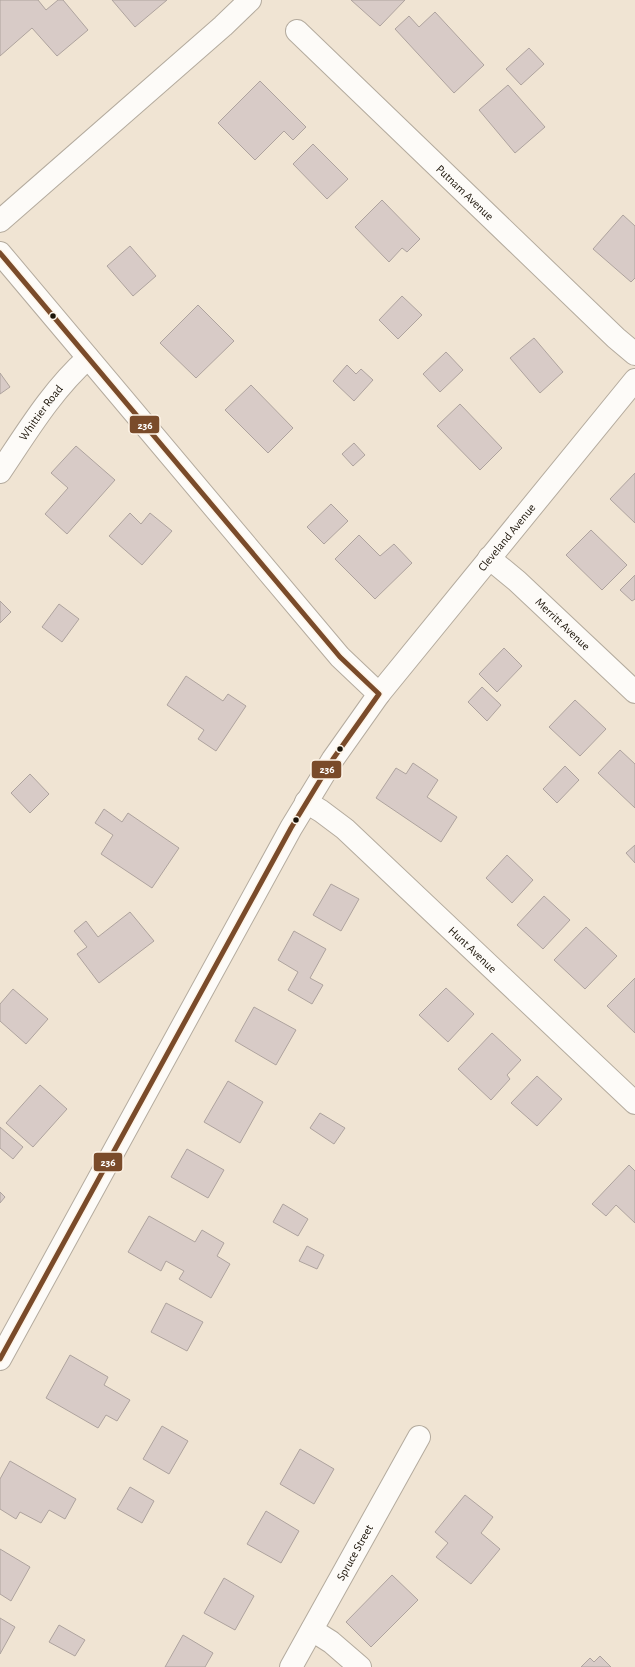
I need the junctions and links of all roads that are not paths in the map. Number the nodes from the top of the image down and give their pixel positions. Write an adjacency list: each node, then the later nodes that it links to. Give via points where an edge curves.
1 (250, 0): 3 (street)
2 (297, 31): 5 (street, Putnam Avenue)
3 (0, 221)
4 (0, 253): 6 (street)
5 (635, 354)
6 (88, 358): 8 (street, Whittier Road, via 56,392); 11 (street, via 340,657)
7 (635, 380): 9 (street, Cleveland Avenue)
8 (0, 472)
9 (489, 558): 10 (street, Merritt Avenue, via 522,585); 11 (street, Cleveland Avenue)
10 (635, 692)
11 (379, 694): 12 (street, Cleveland Avenue)
12 (306, 802): 13 (street, Hunt Avenue, via 345,829); 14 (street, Cleveland Avenue)
13 (635, 1103)
14 (0, 1359)
15 (419, 1437): 16 (street, Spruce Street)
16 (312, 1630): 17 (street, Spruce Street); 18 (street, via 331,1642)
17 (291, 1667)
18 (360, 1667)

